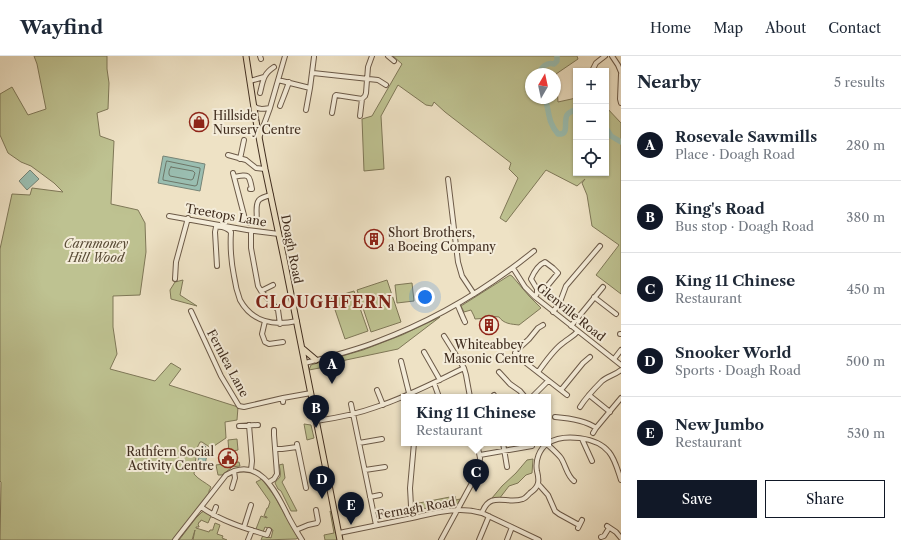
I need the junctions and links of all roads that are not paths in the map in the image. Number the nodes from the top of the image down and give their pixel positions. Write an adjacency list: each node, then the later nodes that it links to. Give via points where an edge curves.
1 (246, 56): 16 (main road, Doagh Road)
2 (285, 56): 15 (street)
3 (372, 56): 14 (street)
4 (388, 56): 8 (street)
5 (605, 56): 10 (street)
6 (612, 56): 12 (street)
7 (314, 57): 11 (street)
8 (394, 61)
9 (274, 67): 13 (street)
10 (594, 68)
11 (312, 73): 14 (street); 19 (street)
12 (621, 73): 24 (street)
13 (264, 77): 16 (street); 20 (street)
14 (367, 79): 18 (street); 21 (street, via 365,96)
15 (278, 80): 17 (street); 29 (street)
16 (250, 81): 27 (main road, Doagh Road)
17 (289, 82): 19 (street); 25 (street)
18 (385, 82)
19 (310, 88): 22 (street)
20 (260, 93)
21 (362, 99): 28 (street, via 336,95); 32 (street)
22 (308, 101): 23 (street); 30 (street)
23 (314, 102)
24 (621, 103)
25 (282, 104)
26 (328, 105): 28 (street)
27 (254, 106): 29 (street, via 259,109); 33 (main road, Doagh Road)
28 (333, 106): 31 (street)
29 (270, 108): 33 (street)
30 (306, 110)
31 (332, 113)
32 (360, 116)
33 (259, 138): 37 (main road, Doagh Road)
34 (244, 140): 36 (street)
35 (228, 155): 36 (street)
36 (240, 159): 37 (street, via 246,160 256,168)
37 (265, 169): 40 (main road, Doagh Road)
38 (448, 179): 53 (street, via 458,262 462,276)
39 (250, 189): 40 (street, via 248,176 233,175 247,222 256,220 258,202)
40 (271, 195): 44 (main road, Doagh Road)
41 (169, 216): 42 (street, Treetops Lane)
42 (188, 218): 44 (street, Treetops Lane); 49 (street, via 176,262)
43 (251, 233): 52 (street, via 251,248)
44 (279, 234): 62 (main road, Doagh Road)
45 (600, 246): 58 (street, via 566,286)
46 (534, 251): 48 (street)
47 (217, 266): 61 (street, via 215,232 220,226 231,232 231,260 240,299 255,316)
48 (513, 268): 53 (street); 54 (street, Glenville Road, via 525,287)
49 (175, 279)
50 (273, 285): 52 (street)
51 (603, 287): 55 (street)
52 (261, 291): 64 (street, via 278,310)
53 (474, 294): 56 (street)
54 (536, 295): 54 (street, via 544,290 558,273 545,262 531,279 537,289); 58 (street, Glenville Road)
55 (594, 297): 59 (street); 60 (street)
56 (457, 304): 63 (street); 76 (street, via 401,332)
57 (190, 311): 89 (street, Fernlea Lane, via 221,376 239,406)
58 (553, 312): 66 (street, Glenville Road)
59 (616, 314)
60 (577, 319): 66 (street); 68 (street)
61 (265, 321): 64 (street); 70 (street, via 262,334 265,342)
62 (297, 321): 64 (street); 71 (main road, Doagh Road)
63 (465, 322)
64 (280, 324)
65 (543, 324): 82 (street, via 536,326 529,339 515,353)
66 (571, 326): 67 (street, Glenville Road)
67 (578, 331): 75 (street, Glenville Road); 82 (street, via 562,343)
68 (596, 334)
69 (444, 336): 80 (street)
70 (283, 342)
71 (302, 348): 76 (main road); 78 (main road, Doagh Road)
72 (621, 350): 75 (street)
73 (424, 352): 84 (street)
74 (590, 357): 88 (street)
75 (614, 359): 79 (street, Glenville Road)
76 (316, 360): 78 (street)
77 (401, 361): 90 (street)
78 (305, 363): 89 (main road, Doagh Road)
79 (621, 365)
80 (464, 368): 84 (street); 93 (street)
81 (621, 370): 97 (street, via 602,382)
82 (538, 372): 85 (street)
83 (502, 373): 94 (street)
84 (440, 380): 86 (street)
85 (548, 381): 88 (street); 95 (street)
86 (434, 383): 91 (street); 92 (street)
87 (377, 390): 101 (street)
88 (561, 390): 96 (street)
89 (311, 393): 108 (main road, Doagh Road)
90 (410, 394)
91 (412, 394)
92 (438, 394)
93 (469, 394)
94 (522, 394)
95 (535, 394)
96 (567, 395)
97 (589, 395): 102 (street, via 581,406); 103 (street)
98 (401, 398): 101 (street)
99 (621, 398): 103 (street)
100 (351, 404): 105 (street)
101 (383, 405): 105 (street)
102 (585, 408)
103 (610, 412): 112 (street)
104 (566, 413): 107 (street)
105 (353, 414): 108 (street); 118 (street)
106 (554, 417): 107 (street)
107 (564, 418): 112 (street, via 591,424)
108 (316, 421): 158 (main road, Doagh Road)
109 (249, 425): 110 (street); 111 (street); 131 (street)
110 (258, 425)
111 (239, 426)
112 (596, 428): 114 (street)
113 (274, 430): 125 (street)
114 (593, 433)
115 (382, 439): 118 (street)
116 (582, 439): 117 (street); 128 (street); 134 (street, via 593,441 607,450)
117 (551, 441)
118 (359, 443): 132 (street)
119 (414, 446): 150 (street, via 410,488)
120 (478, 446): 127 (street)
121 (503, 446): 126 (street)
122 (532, 446): 126 (street)
123 (543, 446): 137 (street, via 536,466)
124 (551, 446): 135 (street, via 564,462)
125 (275, 449): 136 (street, via 277,474); 138 (street, via 297,446)
126 (504, 451): 127 (street); 130 (street)
127 (480, 455): 145 (street, via 478,473)
128 (592, 461)
129 (385, 467): 132 (street)
130 (507, 467)
131 (251, 470): 133 (street); 136 (street, via 259,473)
132 (364, 470): 141 (street)
133 (234, 471): 139 (street); 143 (street, via 226,475)
134 (621, 480)
135 (574, 481)
136 (268, 482): 157 (street, via 281,500)
137 (538, 484): 147 (street, via 524,498 492,500); 151 (street, via 548,495 558,514 578,526)
138 (306, 487)
139 (232, 488)
140 (380, 495): 141 (street)
141 (370, 497): 152 (street)
142 (251, 505): 153 (street)
143 (201, 506): 148 (street); 161 (street)
144 (216, 507): 148 (street)
145 (458, 509): 147 (street, Fernagh Road); 150 (street, Fernagh Road); 165 (street)
146 (316, 510): 157 (street, via 318,521)
147 (482, 513): 149 (street, Fernagh Road)
148 (213, 515): 153 (street)
149 (489, 516): 154 (street, Fernagh Road); 166 (street)
150 (412, 518): 152 (street, Fernagh Road)
151 (582, 520)
152 (376, 525): 158 (street, Fernagh Road)
153 (244, 527): 155 (street)
154 (512, 527): 167 (street); 168 (street, Fernagh Road)
155 (252, 530): 156 (street, via 268,535); 162 (street)
156 (269, 530)
157 (296, 530): 163 (street)
158 (339, 533): 164 (main road, Doagh Road)
159 (601, 537): 160 (street, via 608,527)
160 (621, 538)
161 (175, 540)
162 (248, 540)
163 (302, 540)
164 (340, 540)
165 (441, 540)
166 (479, 540)
167 (507, 540)
168 (539, 540)

